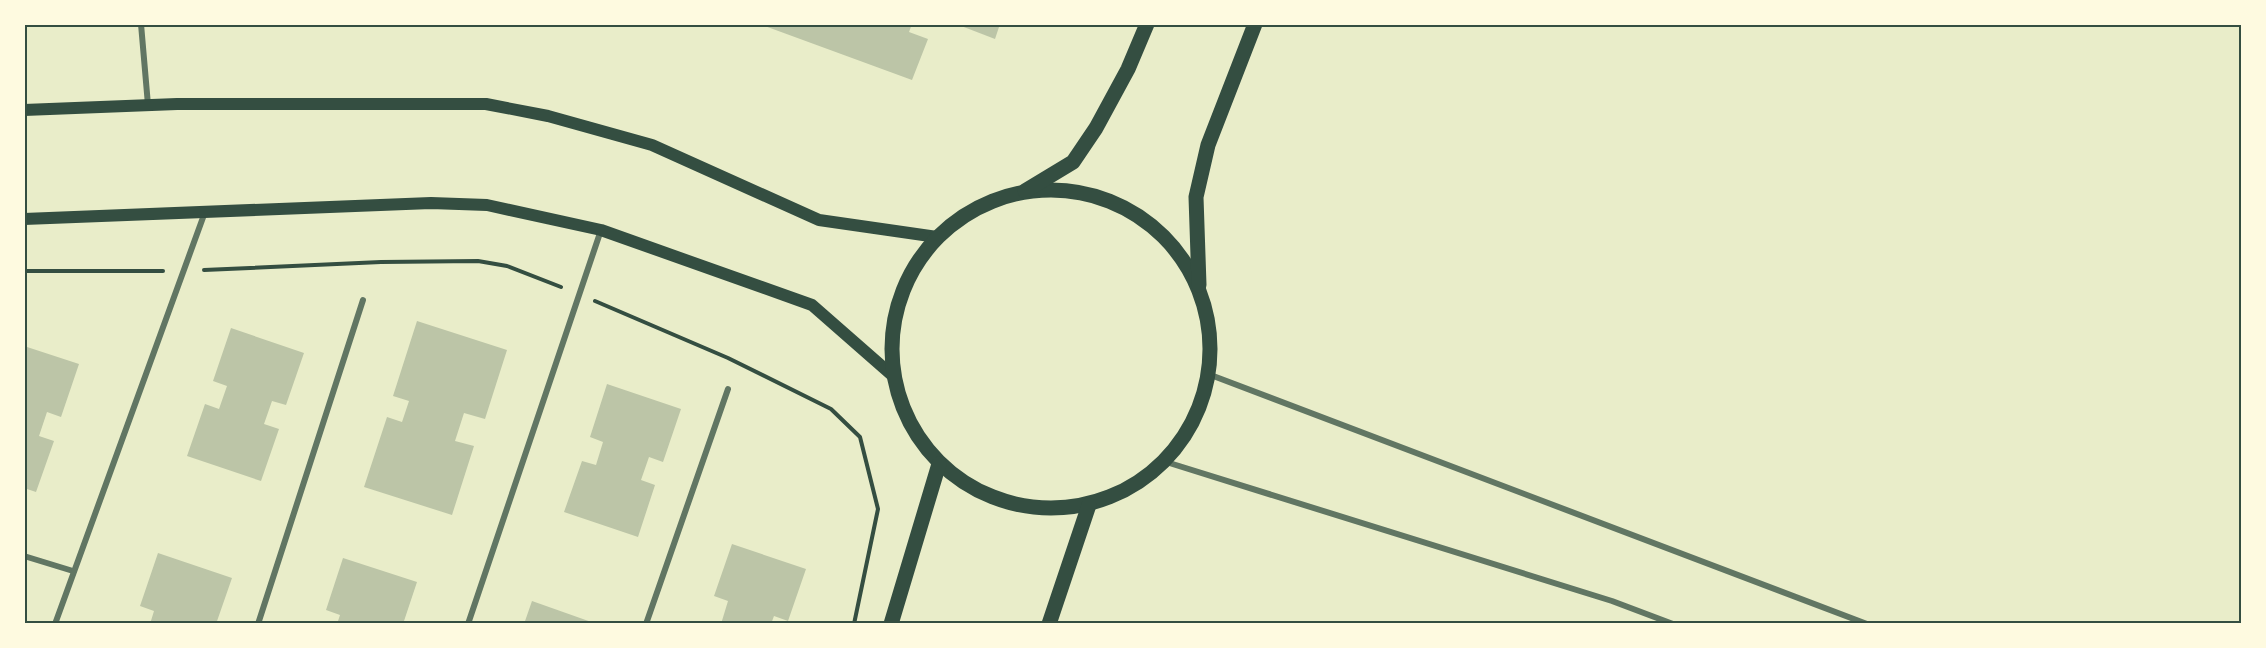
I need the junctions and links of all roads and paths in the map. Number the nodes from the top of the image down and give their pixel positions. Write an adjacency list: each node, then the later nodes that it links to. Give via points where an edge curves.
1 (141, 24): 4 (street)
2 (1147, 24): 6 (main road, via 1112,98 1073,162)
3 (1255, 24): 13 (main road, via 1209,145 1196,197)
4 (148, 105): 5 (main road); 10 (main road, via 486,104 548,116 652,146 819,220)
5 (24, 110)
6 (1025, 191): 10 (main road, via 977,207); 13 (main road, via 1075,191 1123,206 1168,239)
7 (206, 212): 8 (main road); 9 (main road, via 431,203 487,205); 12 (street)
8 (24, 219)
9 (601, 230): 14 (street); 17 (main road, via 812,305)
10 (937, 237): 17 (main road, via 907,278 892,326)
11 (24, 271): 12 (path)
12 (184, 271): 14 (path, via 478,261 507,266); 23 (street)
13 (1199, 285): 16 (main road, via 1212,339)
14 (581, 295): 26 (street); 28 (path, via 728,358 831,409 860,437 878,508)
15 (363, 300): 25 (street)
16 (1208, 374): 19 (main road, via 1206,394 1181,444); 32 (street)
17 (893, 376): 20 (main road, via 909,423)
18 (728, 389): 27 (street)
19 (1163, 461): 21 (main road, via 1141,483); 31 (street, via 1612,601)
20 (939, 464): 21 (main road, via 980,493 1034,508); 29 (main road)
21 (1089, 505): 30 (main road)
22 (24, 556): 23 (street)
23 (73, 571): 24 (street)
24 (55, 624)
25 (258, 624)
26 (468, 624)
27 (646, 624)
28 (854, 624)
29 (891, 624)
30 (1048, 624)
31 (1673, 624)
32 (1868, 624)

